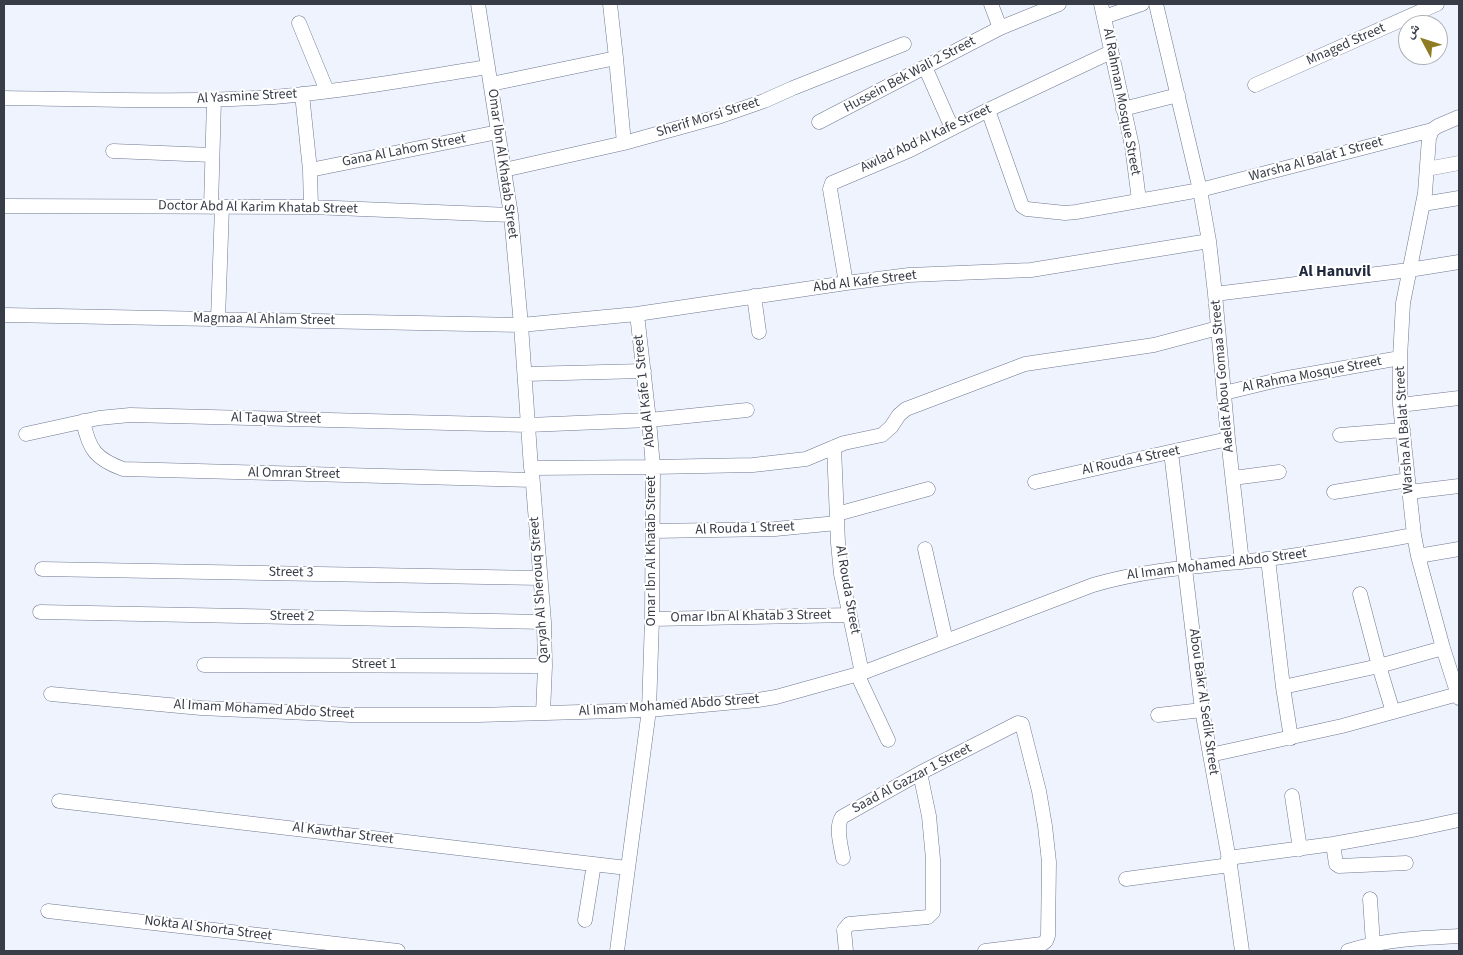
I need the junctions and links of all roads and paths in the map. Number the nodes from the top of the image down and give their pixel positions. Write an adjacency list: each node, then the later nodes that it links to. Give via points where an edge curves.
1 (478, 4): 14 (street, Omar Ibn Al Khatab Street)
2 (612, 4): 13 (street)
3 (990, 4): 10 (street)
4 (1059, 4): 10 (street, Hussein Bek Wali 2 Street)
5 (1142, 4): 8 (street)
6 (1156, 4): 20 (street, Aaelat Abou Gomaa Street)
7 (1437, 4): 17 (street, Mnaged Street)
8 (1103, 10): 12 (street, Al Rahman Mosque Street)
9 (299, 23): 18 (street)
10 (1000, 28): 15 (street, Hussein Bek Wali 2 Street)
11 (904, 44): 30 (street, Sherif Morsi Street, via 764,101)
12 (1111, 52): 23 (street, Al Rahman Mosque Street); 24 (street, Awlad Abd Al Kafe Street)
13 (616, 58): 16 (street); 30 (street)
14 (488, 67): 16 (street, Omar Ibn Al Khatab Street); 18 (street, Al Yasmine Street)
15 (925, 67): 26 (street, Hussein Bek Wali 2 Street); 27 (street)
16 (491, 84): 29 (street, Omar Ibn Al Khatab Street)
17 (1255, 85)
18 (327, 91): 19 (street, Al Yasmine Street)
19 (302, 94): 22 (street, Al Yasmine Street); 35 (street)
20 (1178, 95): 23 (street); 37 (street, Aaelat Abou Gomaa Street)
21 (4, 98): 22 (street, Al Yasmine Street)
22 (214, 100): 32 (street)
23 (1123, 109): 39 (street, Al Rahman Mosque Street)
24 (988, 110): 27 (street, Awlad Abd Al Kafe Street); 39 (street, Warsha Al Balat 1 Street, via 1022,206 1027,209 1065,213)
25 (1459, 116): 28 (street)
26 (819, 122)
27 (952, 128): 48 (street, Awlad Abd Al Kafe Street, via 831,185)
28 (1432, 130): 34 (street, Warsha Al Balat Street); 37 (street, Warsha Al Balat 1 Street)
29 (498, 132): 35 (street, Gana Al Lahom Street); 36 (street, Omar Ibn Al Khatab Street)
30 (624, 143): 36 (street, Sherif Morsi Street)
31 (113, 151): 32 (street)
32 (212, 155): 42 (street)
33 (1459, 163): 34 (street)
34 (1427, 169): 40 (street, Warsha Al Balat Street)
35 (310, 170): 43 (street)
36 (504, 170): 44 (street, Omar Ibn Al Khatab Street)
37 (1200, 190): 39 (street, Warsha Al Balat 1 Street); 45 (street, Aaelat Abou Gomaa Street)
38 (1459, 198): 40 (street)
39 (1139, 200)
40 (1423, 204): 47 (street, Warsha Al Balat Street)
41 (4, 206): 42 (street, Doctor Abd Al Karim Khatab Street)
42 (217, 207): 43 (street, Doctor Abd Al Karim Khatab Street); 53 (street)
43 (311, 207): 44 (street, Doctor Abd Al Karim Khatab Street)
44 (511, 215): 54 (street, Omar Ibn Al Khatab Street)
45 (1209, 241): 48 (street, Abd Al Kafe Street, via 1032,270 909,275); 49 (street, Aaelat Abou Gomaa Street)
46 (1459, 262): 47 (street)
47 (1409, 270): 49 (street); 57 (street, Warsha Al Balat Street, via 1403,302)
48 (846, 283): 50 (street, Abd Al Kafe Street)
49 (1215, 294): 55 (street, Aaelat Abou Gomaa Street)
50 (754, 296): 51 (street, Abd Al Kafe Street); 56 (street)
51 (637, 314): 54 (street, Abd Al Kafe Street); 58 (street, Abd Al Kafe 1 Street)
52 (6, 315): 53 (street, Magmaa Al Ahlam Street)
53 (218, 319): 54 (street, Magmaa Al Ahlam Street)
54 (521, 325): 59 (street, Omar Ibn Al Khatab Street)
55 (1218, 328): 60 (street, Aaelat Abou Gomaa Street); 71 (street, via 1154,345 1025,364 906,410 882,435)
56 (759, 332)
57 (1400, 358): 60 (street, Al Rahma Mosque Street); 62 (street, Warsha Al Balat Street)
58 (644, 371): 59 (street); 64 (street, Abd Al Kafe 1 Street)
59 (524, 374): 66 (street, Omar Ibn Al Khatab Street)
60 (1224, 393): 70 (street, Aaelat Abou Gomaa Street)
61 (1459, 398): 62 (street)
62 (1400, 405): 67 (street, Warsha Al Balat Street)
63 (747, 410): 64 (street, Al Taqwa Street)
64 (649, 420): 66 (street, Al Taqwa Street); 73 (street, Abd Al Kafe 1 Street)
65 (83, 421): 66 (street, Al Taqwa Street, via 130,416); 68 (street, Al Taqwa Street); 75 (street, Al Omran Street, via 86,438 95,452 123,470)
66 (528, 425): 75 (street, Omar Ibn Al Khatab Street)
67 (1403, 430): 69 (street); 78 (street, Warsha Al Balat Street)
68 (26, 434)
69 (1340, 435)
70 (1228, 439): 72 (street, Al Rouda 4 Street); 76 (street, Aaelat Abou Gomaa Street)
71 (834, 447): 73 (street, via 806,459 753,465); 82 (street, Al Rouda Street)
72 (1171, 452): 77 (street, Al Rouda 4 Street); 90 (street, Abou Bakr Al Sedik Street)
73 (652, 467): 75 (street, Omar Ibn Al Khatab Street); 83 (street, Omar Ibn Al Khatab Street)
74 (1278, 472): 76 (street)
75 (532, 474): 92 (street, Qaryah Al Sherouq Street)
76 (1233, 478): 89 (street, Aaelat Abou Gomaa Street)
77 (1035, 482)
78 (1409, 486): 79 (street); 81 (street); 84 (street, Warsha Al Balat Street)
79 (1459, 486)
80 (928, 489): 82 (street, Al Rouda 1 Street)
81 (1334, 492)
82 (837, 518): 83 (street, Al Rouda 1 Street, via 775,529); 95 (street, Al Rouda Street, via 841,574)
83 (653, 531): 96 (street, Omar Ibn Al Khatab Street)
84 (1414, 535): 87 (street, Warsha Al Balat Street); 88 (street, Al Imam Mohamed Abdo Street)
85 (925, 549): 98 (street)
86 (1459, 549): 87 (street)
87 (1418, 556): 99 (street, Warsha Al Balat Street)
88 (1268, 559): 89 (street, Al Imam Mohamed Abdo Street); 105 (street)
89 (1242, 562): 90 (street, Al Imam Mohamed Abdo Street)
90 (1184, 567): 98 (street, Al Imam Mohamed Abdo Street, via 1101,583); 109 (street, Abou Bakr Al Sedik Street)
91 (42, 569): 92 (street, Street 3)
92 (540, 578): 97 (street, Qaryah Al Sherouq Street)
93 (1360, 594): 102 (street)
94 (40, 612): 97 (street, Street 2)
95 (850, 615): 96 (street, Omar Ibn Al Khatab 3 Street); 104 (street, Al Rouda Street)
96 (652, 619): 108 (street, Omar Ibn Al Khatab Street)
97 (544, 622): 101 (street, Qaryah Al Sherouq Street)
98 (946, 641): 104 (street, Al Imam Mohamed Abdo Street)
99 (1443, 648): 102 (street); 103 (street, Warsha Al Balat Street)
100 (204, 665): 101 (street, Street 1)
101 (545, 666): 111 (street, Qaryah Al Sherouq Street)
102 (1379, 666): 105 (street); 110 (street)
103 (1455, 672): 107 (street, Warsha Al Balat Street)
104 (860, 673): 108 (street, Al Imam Mohamed Abdo Street, via 776,697); 114 (street, Al Rouda Street)
105 (1283, 687): 113 (street)
106 (51, 694): 111 (street, Al Imam Mohamed Abdo Street, via 201,708 351,715)
107 (1459, 696): 110 (street)
108 (649, 710): 111 (street, Al Imam Mohamed Abdo Street); 126 (street, Omar Ibn Al Khatab Street)
109 (1202, 710): 112 (street); 115 (street, Abou Bakr Al Sedik Street)
110 (1393, 712): 113 (street)
111 (543, 713)
112 (1158, 715)
113 (1291, 738): 115 (street)
114 (888, 740)
115 (1210, 755): 123 (street, Abou Bakr Al Sedik Street)
116 (920, 773): 122 (street, Saad Al Gazzar 1 Street, via 842,817 838,826); 135 (street, via 929,816 933,912 928,917 849,924 844,930); 136 (street, Saad Al Gazzar 1 Street, via 1020,723 1023,726 1045,826 1049,862 1048,936 1042,944)
117 (1292, 796): 121 (street)
118 (59, 801): 125 (street, Al Kawthar Street)
119 (1459, 820): 120 (street)
120 (1333, 844): 121 (street); 124 (street, via 1339,866)
121 (1300, 849): 123 (street)
122 (843, 858)
123 (1229, 862): 127 (street); 137 (street, Abou Bakr Al Sedik Street)
124 (1406, 863)
125 (594, 864): 126 (street, Al Kawthar Street); 130 (street)
126 (627, 868): 134 (street, Omar Ibn Al Khatab Street)
127 (1126, 879)
128 (1370, 899): 132 (street)
129 (48, 911): 133 (street, Nokta Al Shorta Street)
130 (586, 920)
131 (1459, 936): 132 (street, via 1402,939)
132 (1376, 946): 138 (street)
133 (398, 951)
134 (617, 951)
135 (846, 951)
136 (985, 951)
137 (1242, 951)
138 (1348, 951)

